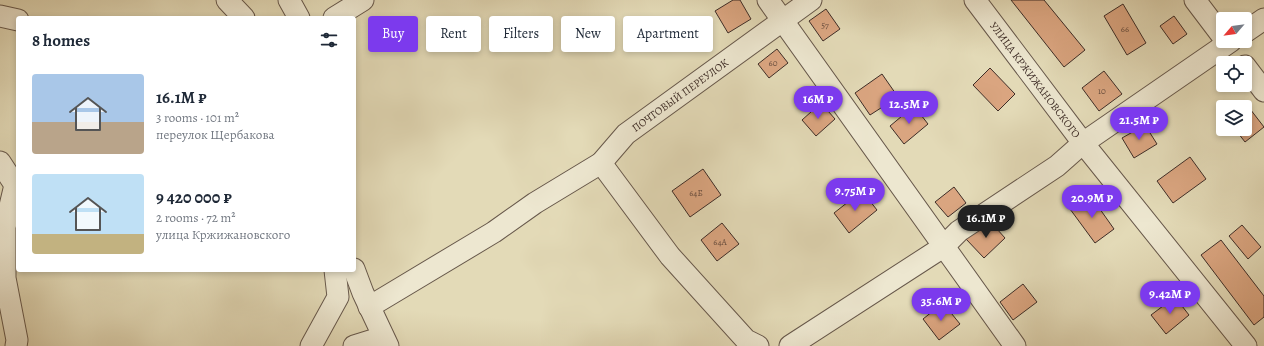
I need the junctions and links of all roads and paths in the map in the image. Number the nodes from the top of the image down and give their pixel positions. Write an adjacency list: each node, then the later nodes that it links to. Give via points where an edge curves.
1 (227, 0): 9 (street)
2 (289, 0): 10 (street)
3 (363, 0): 11 (street)
4 (768, 0): 14 (street)
5 (810, 0): 14 (street, ПОЧТОВЫЙ ПЕРЕУЛОК)
6 (975, 0): 20 (street, УЛИЦА КРЖИЖАНОВСКОГО)
7 (1195, 0): 15 (street)
8 (0, 16): 13 (street)
9 (242, 16)
10 (298, 16)
11 (337, 16)
12 (1264, 19): 16 (street)
13 (16, 20)
14 (783, 21): 22 (street, ПОЧТОВЫЙ ПЕРЕУЛОК, via 626,134); 24 (street)
15 (1216, 27)
16 (1252, 27)
17 (1218, 48): 20 (street, via 1171,84)
18 (1252, 75): 19 (street)
19 (1264, 91)
20 (1083, 143): 24 (street, via 1057,166 959,231); 35 (street, УЛИЦА КРЖИЖАНОВСКОГО)
21 (0, 162): 23 (street, via 15,185)
22 (601, 163): 27 (street, ПОЧТОВЫЙ ПЕРЕУЛОК, via 534,203 494,232); 32 (street, via 670,256 746,340)
23 (14, 210): 29 (street, via 5,227 5,278)
24 (943, 247): 33 (street); 34 (street)
25 (335, 272): 30 (street, via 338,297)
26 (355, 272): 27 (street)
27 (369, 307): 28 (street)
28 (385, 341): 31 (street)
29 (16, 346)
30 (311, 346)
31 (354, 346)
32 (758, 346)
33 (790, 346)
34 (1015, 346)
35 (1246, 346)

